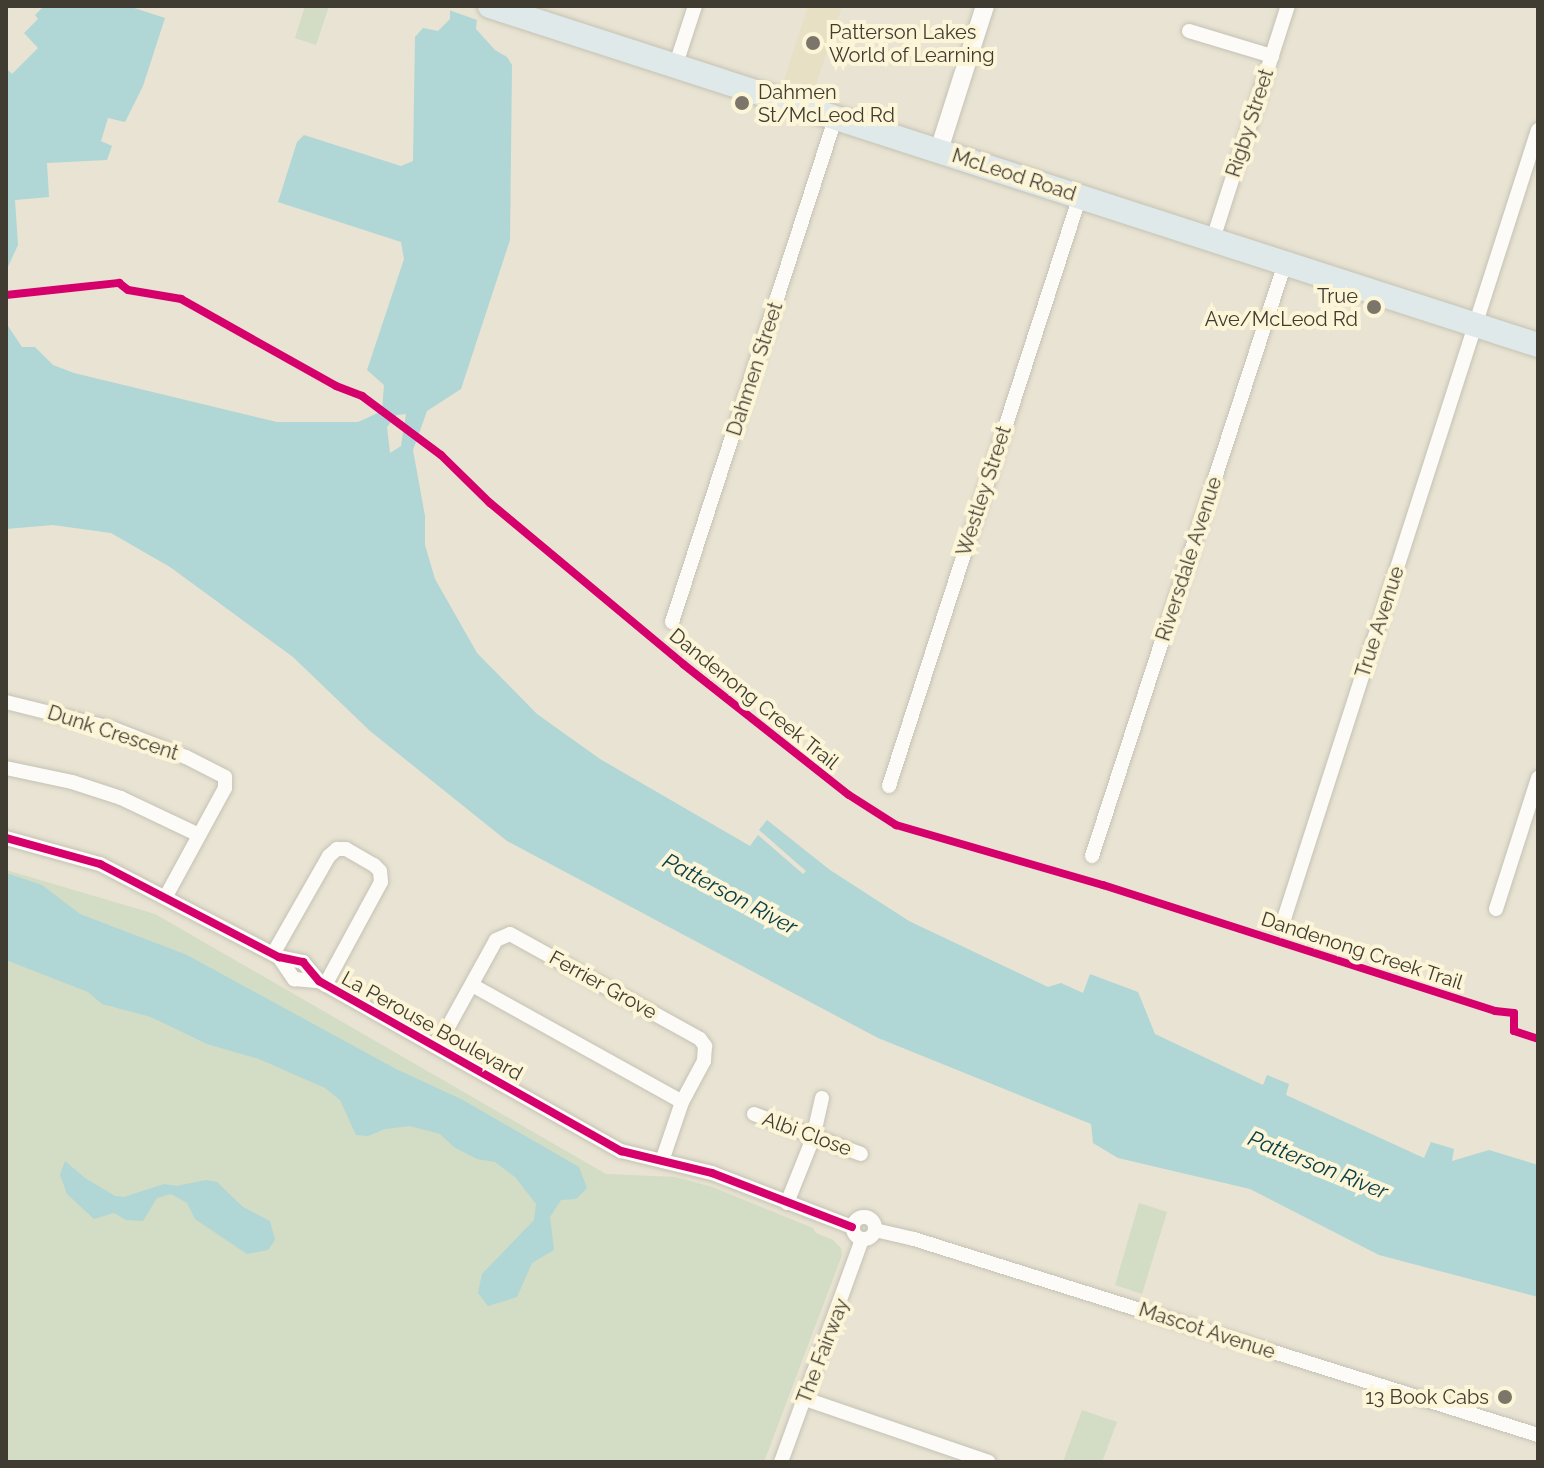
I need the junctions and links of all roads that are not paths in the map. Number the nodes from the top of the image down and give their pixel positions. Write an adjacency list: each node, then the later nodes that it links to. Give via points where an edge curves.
1 (490, 6): 7 (main road, McLeod Road)
2 (695, 6): 7 (street)
3 (985, 6): 10 (street)
4 (1288, 6): 6 (street, Rigby Street)
5 (1189, 31): 6 (street)
6 (1272, 56): 12 (street, Rigby Street)
7 (676, 64): 8 (main road, McLeod Road)
8 (836, 116): 10 (main road, McLeod Road); 16 (street, Dahmen Street)
9 (1538, 130): 14 (street, True Avenue)
10 (939, 150): 11 (main road, McLeod Road)
11 (1080, 196): 12 (main road, McLeod Road); 20 (street, Westley Street)
12 (1213, 239): 13 (main road, McLeod Road)
13 (1285, 263): 14 (main road, McLeod Road); 23 (street, Riversdale Avenue)
14 (1475, 325): 15 (main road, McLeod Road); 26 (street, True Avenue)
15 (1538, 345)
16 (672, 622)
17 (6, 702): 21 (street, Dunk Crescent, via 114,729 221,773 225,788)
18 (6, 768): 21 (street, via 121,798)
19 (1538, 778): 25 (street)
20 (889, 786)
21 (199, 835): 24 (street, Dunk Crescent)
22 (6, 838): 24 (street, La Perouse Boulevard, via 100,864)
23 (1092, 856)
24 (166, 896): 27 (street, La Perouse Boulevard)
25 (1496, 909)
26 (1284, 919)
27 (276, 955): 28 (street, La Perouse Boulevard, via 303,962); 28 (street, via 329,856 346,849 374,865 381,882)
28 (322, 983): 30 (street, La Perouse Boulevard)
29 (472, 985): 30 (street, Ferrier Grove); 32 (street); 32 (street, Ferrier Grove, via 502,936 510,934 700,1039 707,1052)
30 (437, 1047): 36 (street, La Perouse Boulevard, via 621,1151)
31 (822, 1098): 34 (street)
32 (682, 1102): 36 (street, Ferrier Grove)
33 (754, 1114): 34 (street, Albi Close)
34 (813, 1138): 35 (street, Albi Close); 37 (street)
35 (861, 1154)
36 (662, 1161): 37 (street, La Perouse Boulevard, via 712,1173)
37 (787, 1203): 38 (street, La Perouse Boulevard)
38 (852, 1227): 39 (street, Mascot Avenue, via 866,1217 874,1223)
39 (869, 1235): 40 (street, The Fairway); 41 (street, Mascot Avenue, via 914,1239)
40 (805, 1399): 42 (street, The Fairway); 43 (street)
41 (1538, 1435)
42 (781, 1462)
43 (989, 1462)

